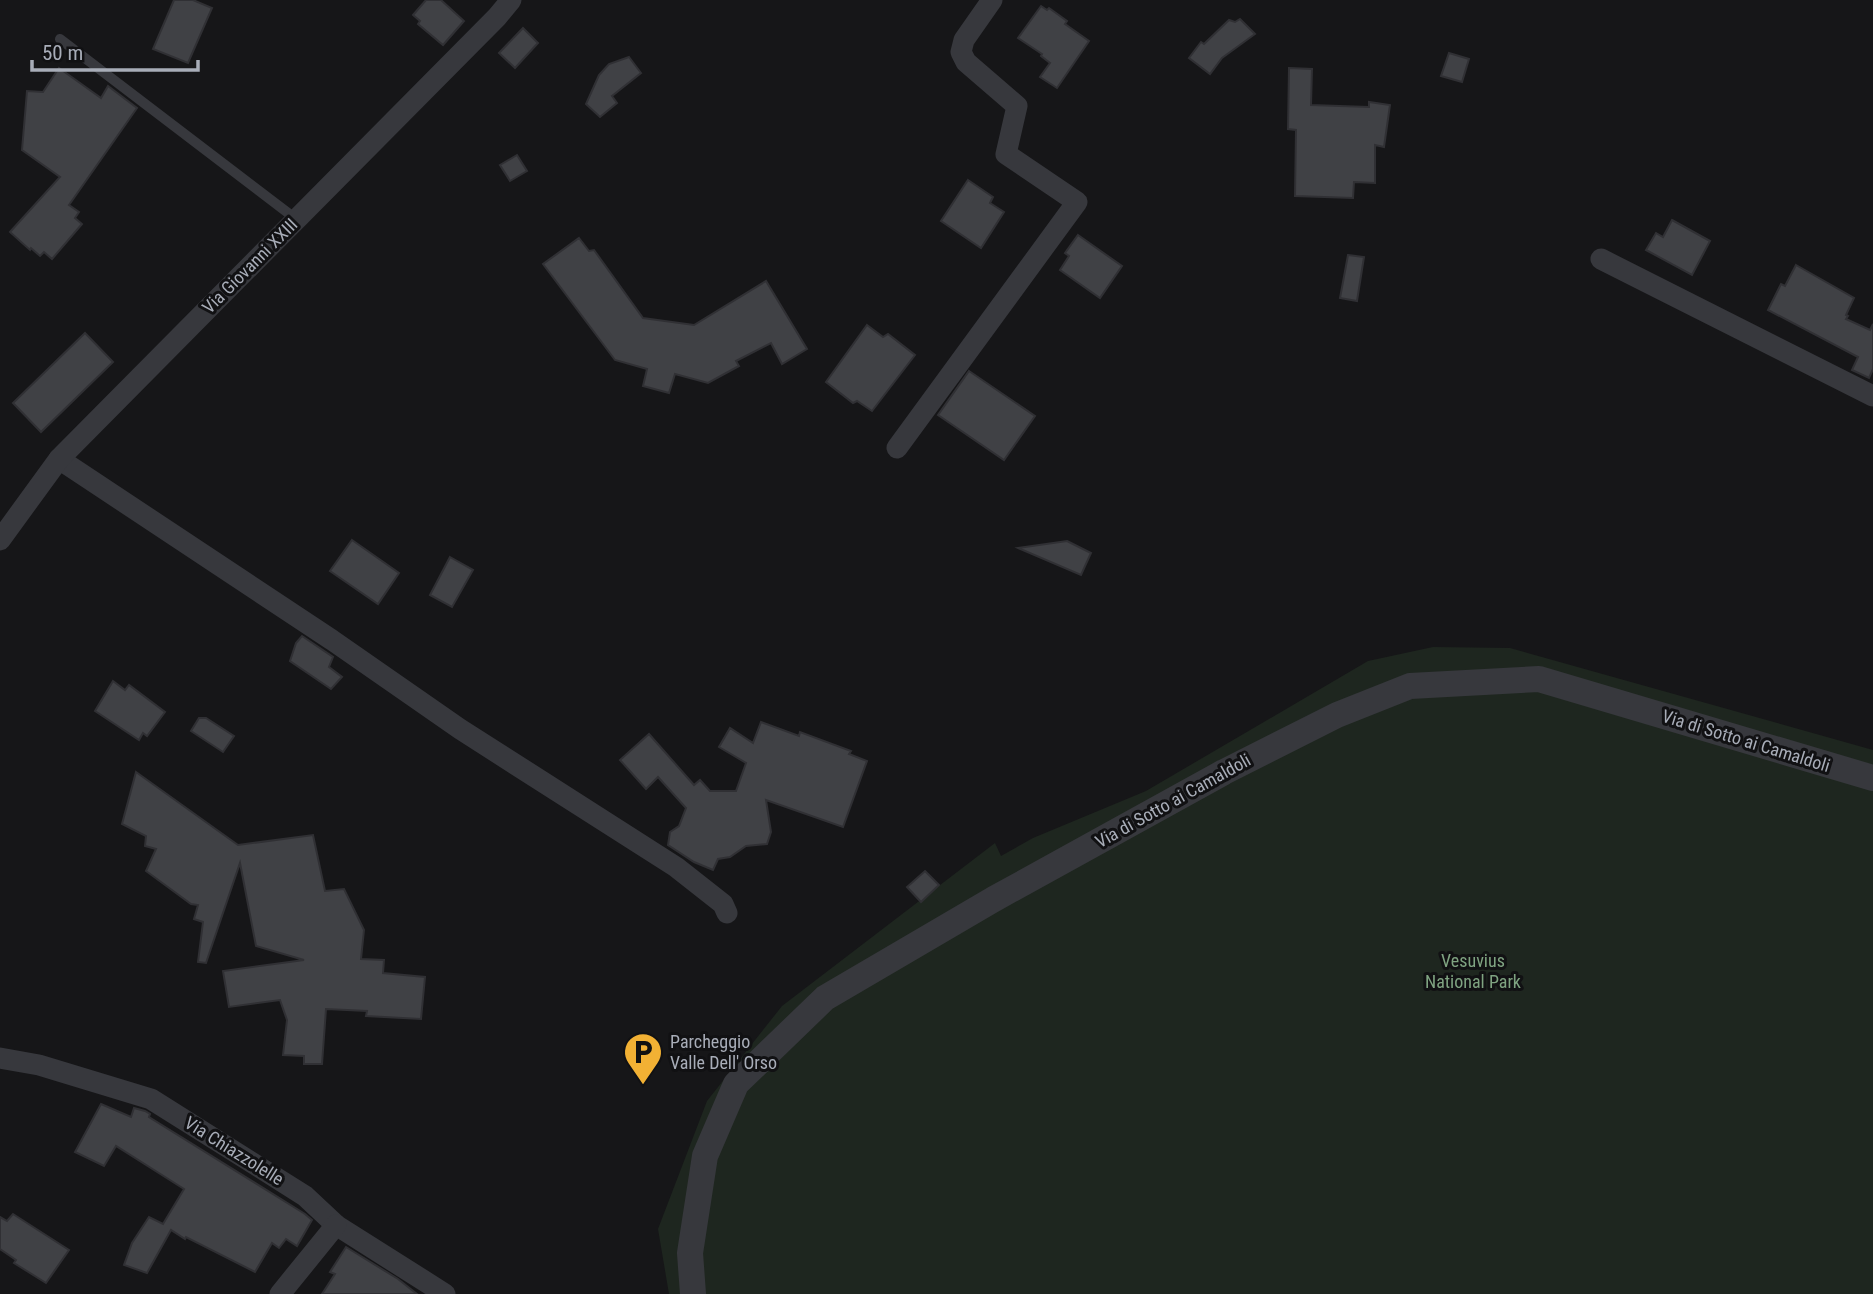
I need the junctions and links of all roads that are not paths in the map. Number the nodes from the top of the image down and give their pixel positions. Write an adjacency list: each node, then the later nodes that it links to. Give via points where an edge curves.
1 (511, 0): 4 (street, Via Giovanni XXIII)
2 (992, 0): 7 (street, via 964,40 961,52 966,62 1017,106 1006,154 1077,202)
3 (60, 39): 4 (lane)
4 (296, 219): 8 (street, Via Giovanni XXIII)
5 (1601, 259): 6 (street)
6 (1873, 397)
7 (897, 448)
8 (59, 459): 9 (street, Via Giovanni XXIII); 11 (street, via 460,729 676,867 723,904)
9 (0, 540)
10 (1873, 778): 16 (street, Via di Sotto ai Camaldoli, via 1539,679 1410,686 1337,715 1006,892 825,998 736,1084 705,1156 690,1253)
11 (727, 913)
12 (0, 1058): 13 (street, Via Chiazzolelle, via 151,1099 305,1196)
13 (336, 1225): 14 (street); 15 (street, Via Chiazzolelle)
14 (280, 1294)
15 (445, 1294)
16 (693, 1294)

